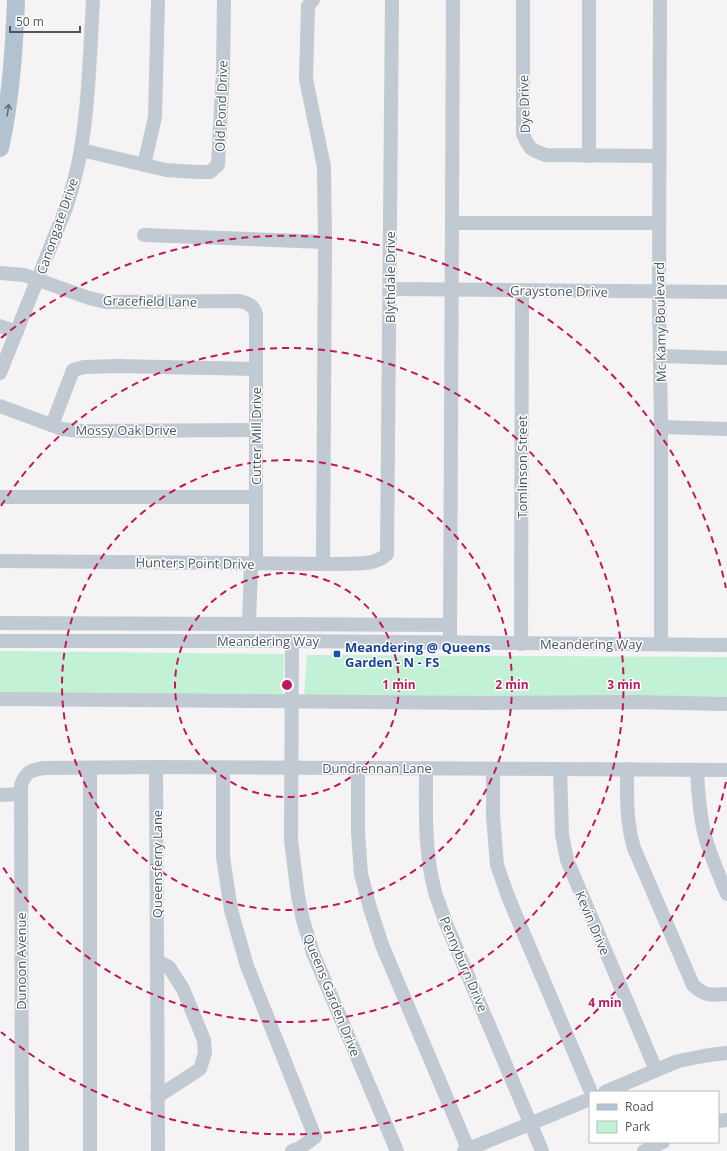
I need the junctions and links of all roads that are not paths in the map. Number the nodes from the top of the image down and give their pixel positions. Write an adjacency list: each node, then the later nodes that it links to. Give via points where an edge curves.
1 (16, 0): 11 (main road, one-way to 1, via 12,78)
2 (93, 0): 12 (street, Canongate Drive)
3 (158, 0): 15 (street, via 155,117)
4 (224, 0): 15 (street, Old Pond Drive, via 218,165 210,172 197,172 166,170)
5 (313, 0): 19 (street, via 308,6 306,79 324,168)
6 (392, 0): 22 (street, Blythdale Drive)
7 (453, 0): 16 (street)
8 (523, 0): 13 (street, Dye Drive, via 523,134 533,151 546,155)
9 (589, 0): 13 (street)
10 (660, 0): 14 (street, Mc Kamy Boulevard)
11 (0, 148)
12 (81, 150): 15 (street, Old Pond Drive); 21 (street, Canongate Drive, via 66,208)
13 (589, 156): 14 (street, Dye Drive)
14 (659, 156): 17 (street, Mc Kamy Boulevard)
15 (144, 165)
16 (453, 223): 17 (street); 23 (street)
17 (659, 223): 25 (street, Mc Kamy Boulevard)
18 (144, 235): 19 (street)
19 (325, 242): 44 (street)
20 (0, 273): 21 (street, Gracefield Lane, via 24,275)
21 (38, 280): 27 (street, Gracefield Lane, via 106,302 239,301 250,304); 29 (street, Canongate Drive)
22 (390, 289): 23 (street, Graystone Drive); 41 (street, Blythdale Drive)
23 (452, 290): 24 (street, Graystone Drive); 47 (street)
24 (522, 291): 25 (street, Graystone Drive); 51 (street, Tomlinson Street)
25 (659, 292): 26 (street, Graystone Drive); 30 (street, Mc Kamy Boulevard)
26 (727, 292)
27 (255, 309): 32 (street, Cutter Mill Drive)
28 (0, 326): 29 (street)
29 (17, 332): 33 (street, Canongate Drive)
30 (660, 356): 31 (street); 36 (street, Mc Kamy Boulevard)
31 (727, 358)
32 (256, 369): 35 (street, via 117,366 73,370); 38 (street, Cutter Mill Drive)
33 (0, 373)
34 (0, 406): 35 (street, Mossy Oak Drive)
35 (52, 425): 38 (street, Mossy Oak Drive, via 82,431)
36 (662, 427): 37 (street); 52 (street, Mc Kamy Boulevard)
37 (727, 429)
38 (256, 430): 40 (street, Cutter Mill Drive)
39 (0, 497): 40 (street)
40 (256, 498): 43 (street, Cutter Mill Drive)
41 (387, 554): 44 (street, Hunters Point Drive, via 383,559 367,563)
42 (0, 560): 43 (street, Hunters Point Drive)
43 (254, 564): 44 (street, Hunters Point Drive); 46 (street, Cutter Mill Drive)
44 (323, 564)
45 (0, 623): 46 (street)
46 (249, 624): 47 (street)
47 (450, 626): 50 (street)
48 (0, 641): 49 (street, Meandering Way)
49 (292, 641): 50 (street, Meandering Way); 55 (street, Queens Garden Drive)
50 (450, 643): 51 (street, Meandering Way)
51 (521, 644): 52 (street, Meandering Way)
52 (660, 644): 53 (street, Meandering Way)
53 (727, 645)
54 (0, 700): 55 (street)
55 (291, 701): 56 (street); 60 (street, Queens Garden Drive)
56 (727, 704)
57 (156, 767): 58 (street, Dundrennan Lane); 59 (street, Dundrennan Lane); 72 (street, Queensferry Lane)
58 (90, 768): 68 (street, Dundrennan Lane, via 44,768); 84 (street)
59 (223, 768): 60 (street, Dundrennan Lane); 86 (street, via 223,857 231,910 247,966 315,1137)
60 (291, 768): 61 (street, Dundrennan Lane); 87 (street, Queens Garden Drive, via 291,840 303,920 313,953)
61 (358, 768): 62 (street, Dundrennan Lane); 82 (street, via 358,840 361,874 370,908 382,945)
62 (426, 768): 63 (street, Dundrennan Lane); 80 (street, Pennyburn Drive, via 426,839 435,892)
63 (493, 769): 64 (street, Dundrennan Lane); 76 (street, via 497,865)
64 (560, 769): 65 (street, Dundrennan Lane); 75 (street, Kevin Drive, via 562,834 567,860)
65 (627, 769): 66 (street, Dundrennan Lane); 73 (street, via 627,813 631,837 693,985 702,993 709,995)
66 (696, 770): 67 (street, Dundrennan Lane); 71 (street, via 704,831)
67 (727, 770)
68 (27, 772): 69 (street, Dunoon Avenue, via 21,785)
69 (21, 794): 70 (street); 83 (street, Dunoon Avenue)
70 (0, 795)
71 (727, 894)
72 (157, 961): 78 (street, Queensferry Lane); 78 (street, via 169,967 183,989 204,1040 205,1053 200,1069)
73 (727, 994)
74 (727, 1053): 75 (street, via 678,1061)
75 (656, 1070): 77 (street)
76 (591, 1091)
77 (608, 1091)
78 (157, 1097): 85 (street, Queensferry Lane)
79 (589, 1099): 80 (street)
80 (531, 1124): 82 (street); 88 (street, Pennyburn Drive)
81 (662, 1143): 89 (street)
82 (467, 1150)
83 (22, 1151)
84 (90, 1151)
85 (158, 1151)
86 (292, 1151)
87 (397, 1151)
88 (542, 1151)
89 (644, 1151)

